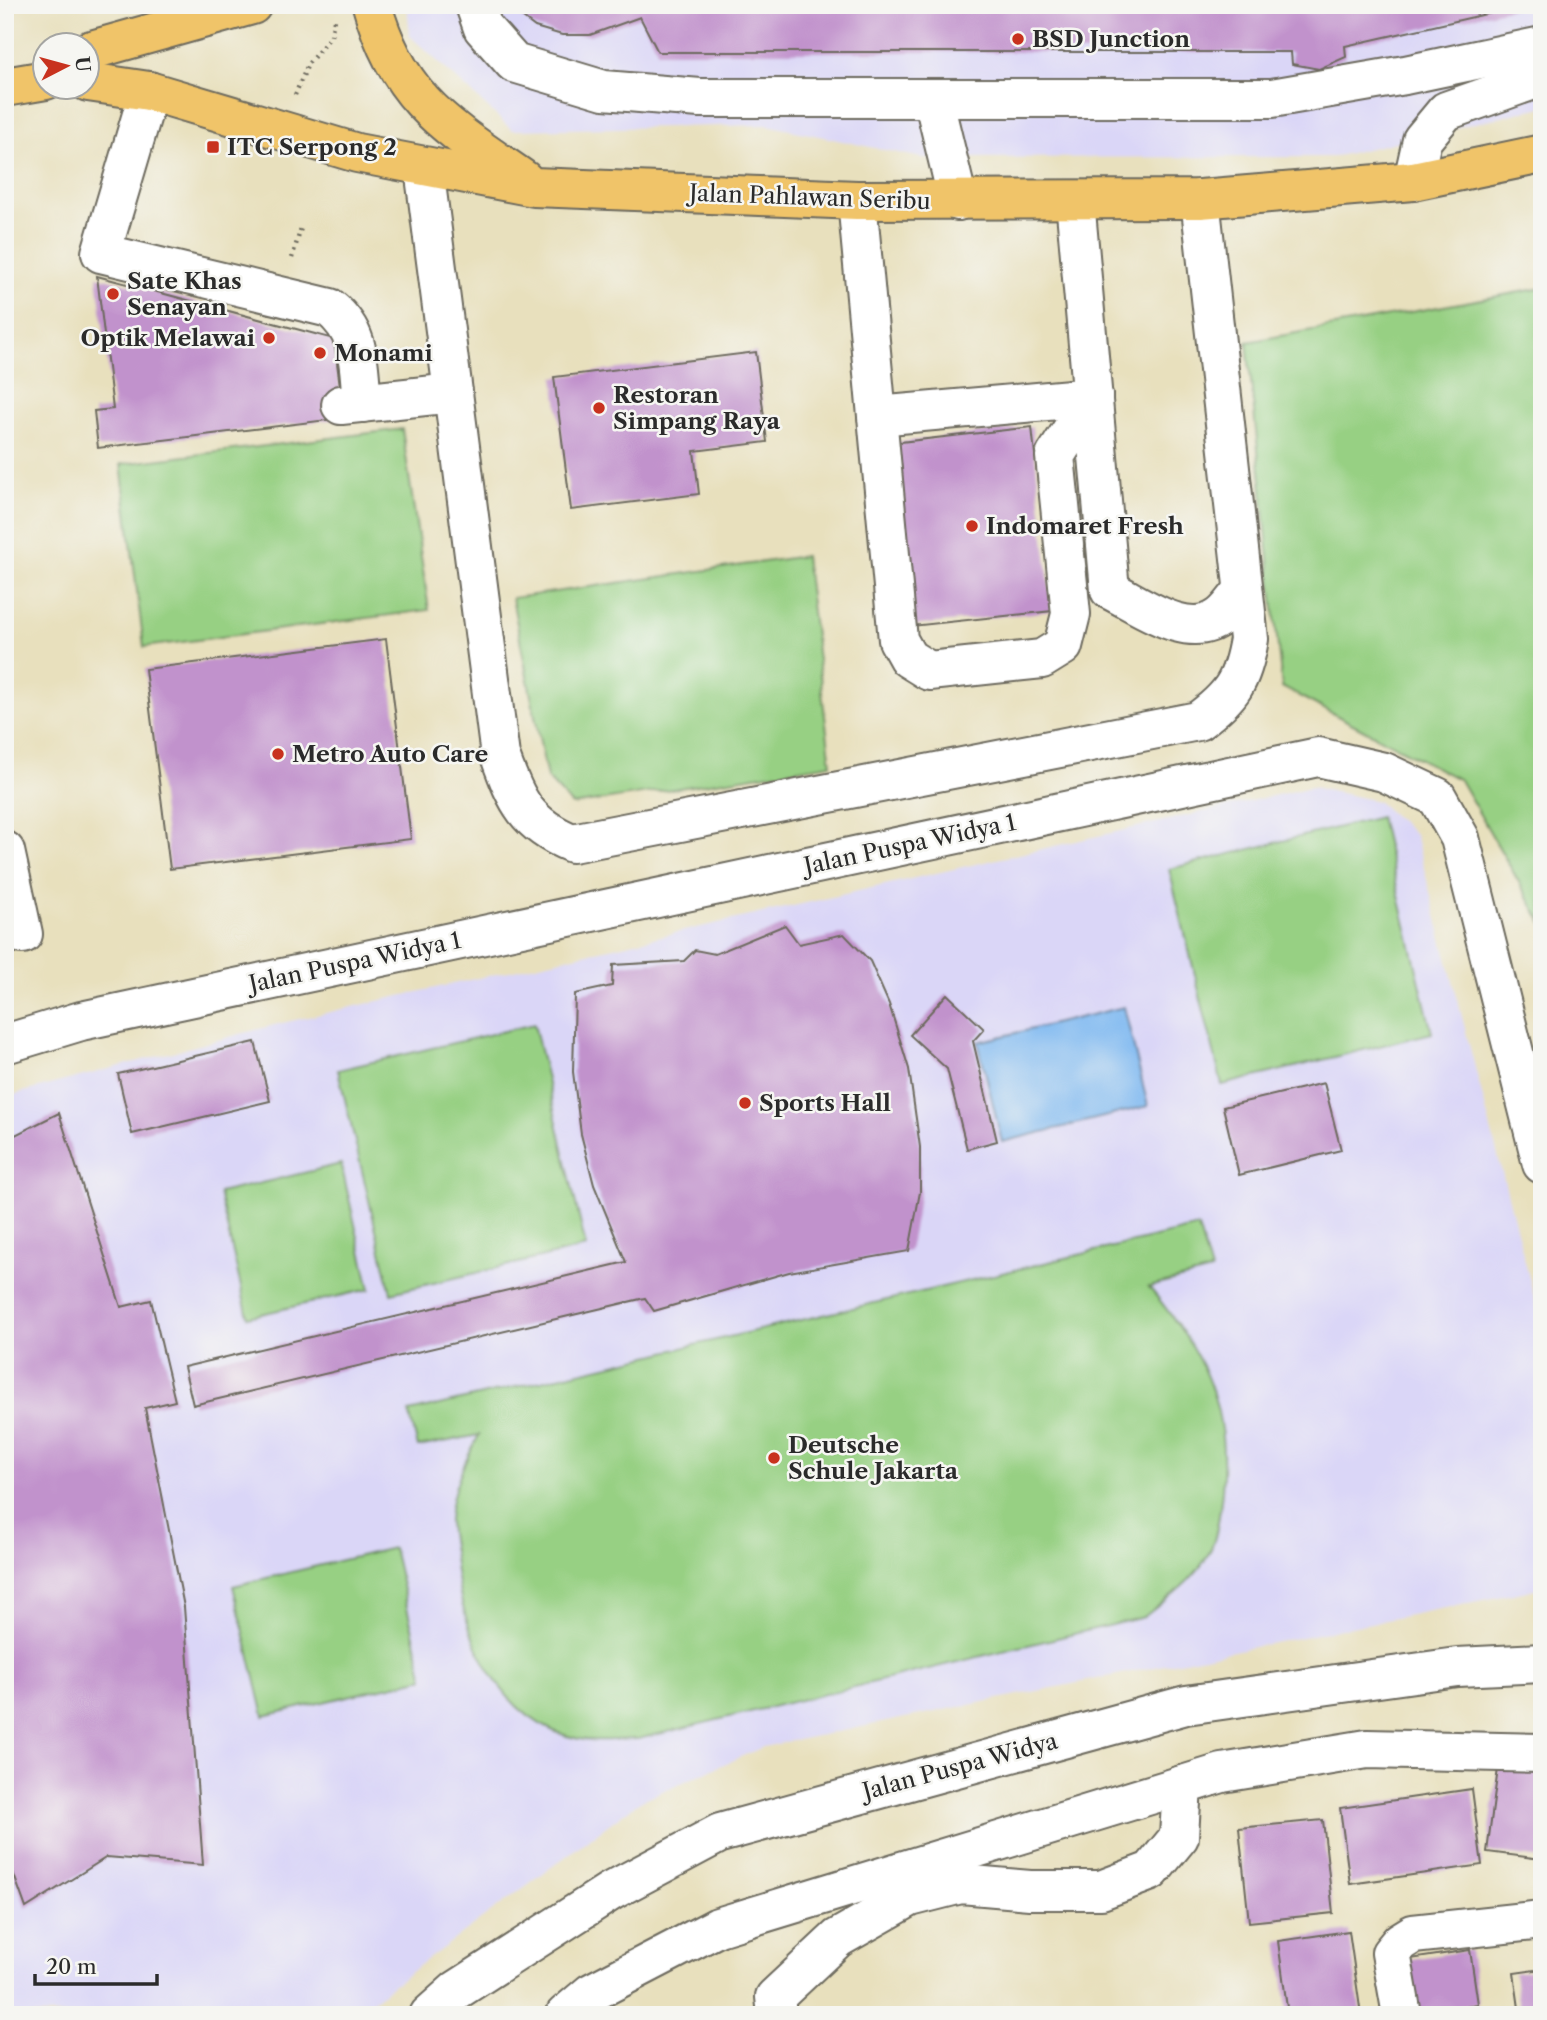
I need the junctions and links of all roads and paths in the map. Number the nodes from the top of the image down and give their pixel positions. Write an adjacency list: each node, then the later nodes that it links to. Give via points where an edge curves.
1 (252, 5): 6 (main road)
2 (372, 5): 15 (main road, via 391,61 421,101 450,128)
3 (475, 5): 10 (street, via 483,28 514,63 604,90 700,99)
4 (334, 16): 11 (path, via 331,36 308,64 295,94)
5 (1542, 46): 10 (street, via 1272,98)
6 (102, 47)
7 (1542, 77): 14 (street, via 1446,111 1422,140)
8 (102, 84): 9 (main road, Jalan Pahlawan Seribu)
9 (149, 91): 13 (main road, Jalan Pahlawan Seribu, via 303,138); 20 (street, via 102,253 330,308 344,319 356,339 352,404)
10 (933, 98): 19 (street)
11 (296, 103)
12 (1542, 154): 14 (main road, Jalan Pahlawan Seribu)
13 (424, 168): 15 (main road, Jalan Pahlawan Seribu); 20 (street)
14 (1413, 181): 16 (main road, Jalan Pahlawan Seribu)
15 (534, 187): 17 (main road, Jalan Pahlawan Seribu)
16 (1200, 199): 18 (main road, Jalan Pahlawan Seribu); 23 (street)
17 (857, 200): 19 (main road, Jalan Pahlawan Seribu); 22 (street)
18 (1075, 200): 19 (main road, Jalan Pahlawan Seribu); 21 (street)
19 (958, 201)
20 (453, 393): 23 (street, via 500,756 525,810 547,833 572,843 1198,721 1232,692 1244,670 1249,639)
21 (1093, 397): 22 (street); 22 (street, via 1055,456 1071,614 1063,646 1042,659 929,671 908,658 898,640); 23 (street, via 1110,590 1195,628 1220,617)
22 (877, 416)
23 (1243, 591)
24 (5, 851): 25 (street)
25 (23, 934)
26 (5, 1044): 27 (street, Jalan Puspa Widya 1, via 95,1018 1318,757 1384,772 1437,797 1460,838)
27 (1542, 1164)
28 (1542, 1663): 32 (street, Jalan Puspa Widya, via 1457,1667 1186,1705 720,1833 611,1891 457,1990)
29 (1542, 1753): 30 (street, via 1367,1749 1222,1773)
30 (1182, 1785): 33 (street, via 718,1927 591,1993); 34 (street, via 1179,1838 1151,1871 1101,1890 961,1884 910,1897 838,1938 775,1997)
31 (1542, 1920): 35 (street, via 1413,1934 1400,1942 1391,1953)
32 (429, 2015)
33 (565, 2015)
34 (777, 2015)
35 (1402, 2015)

